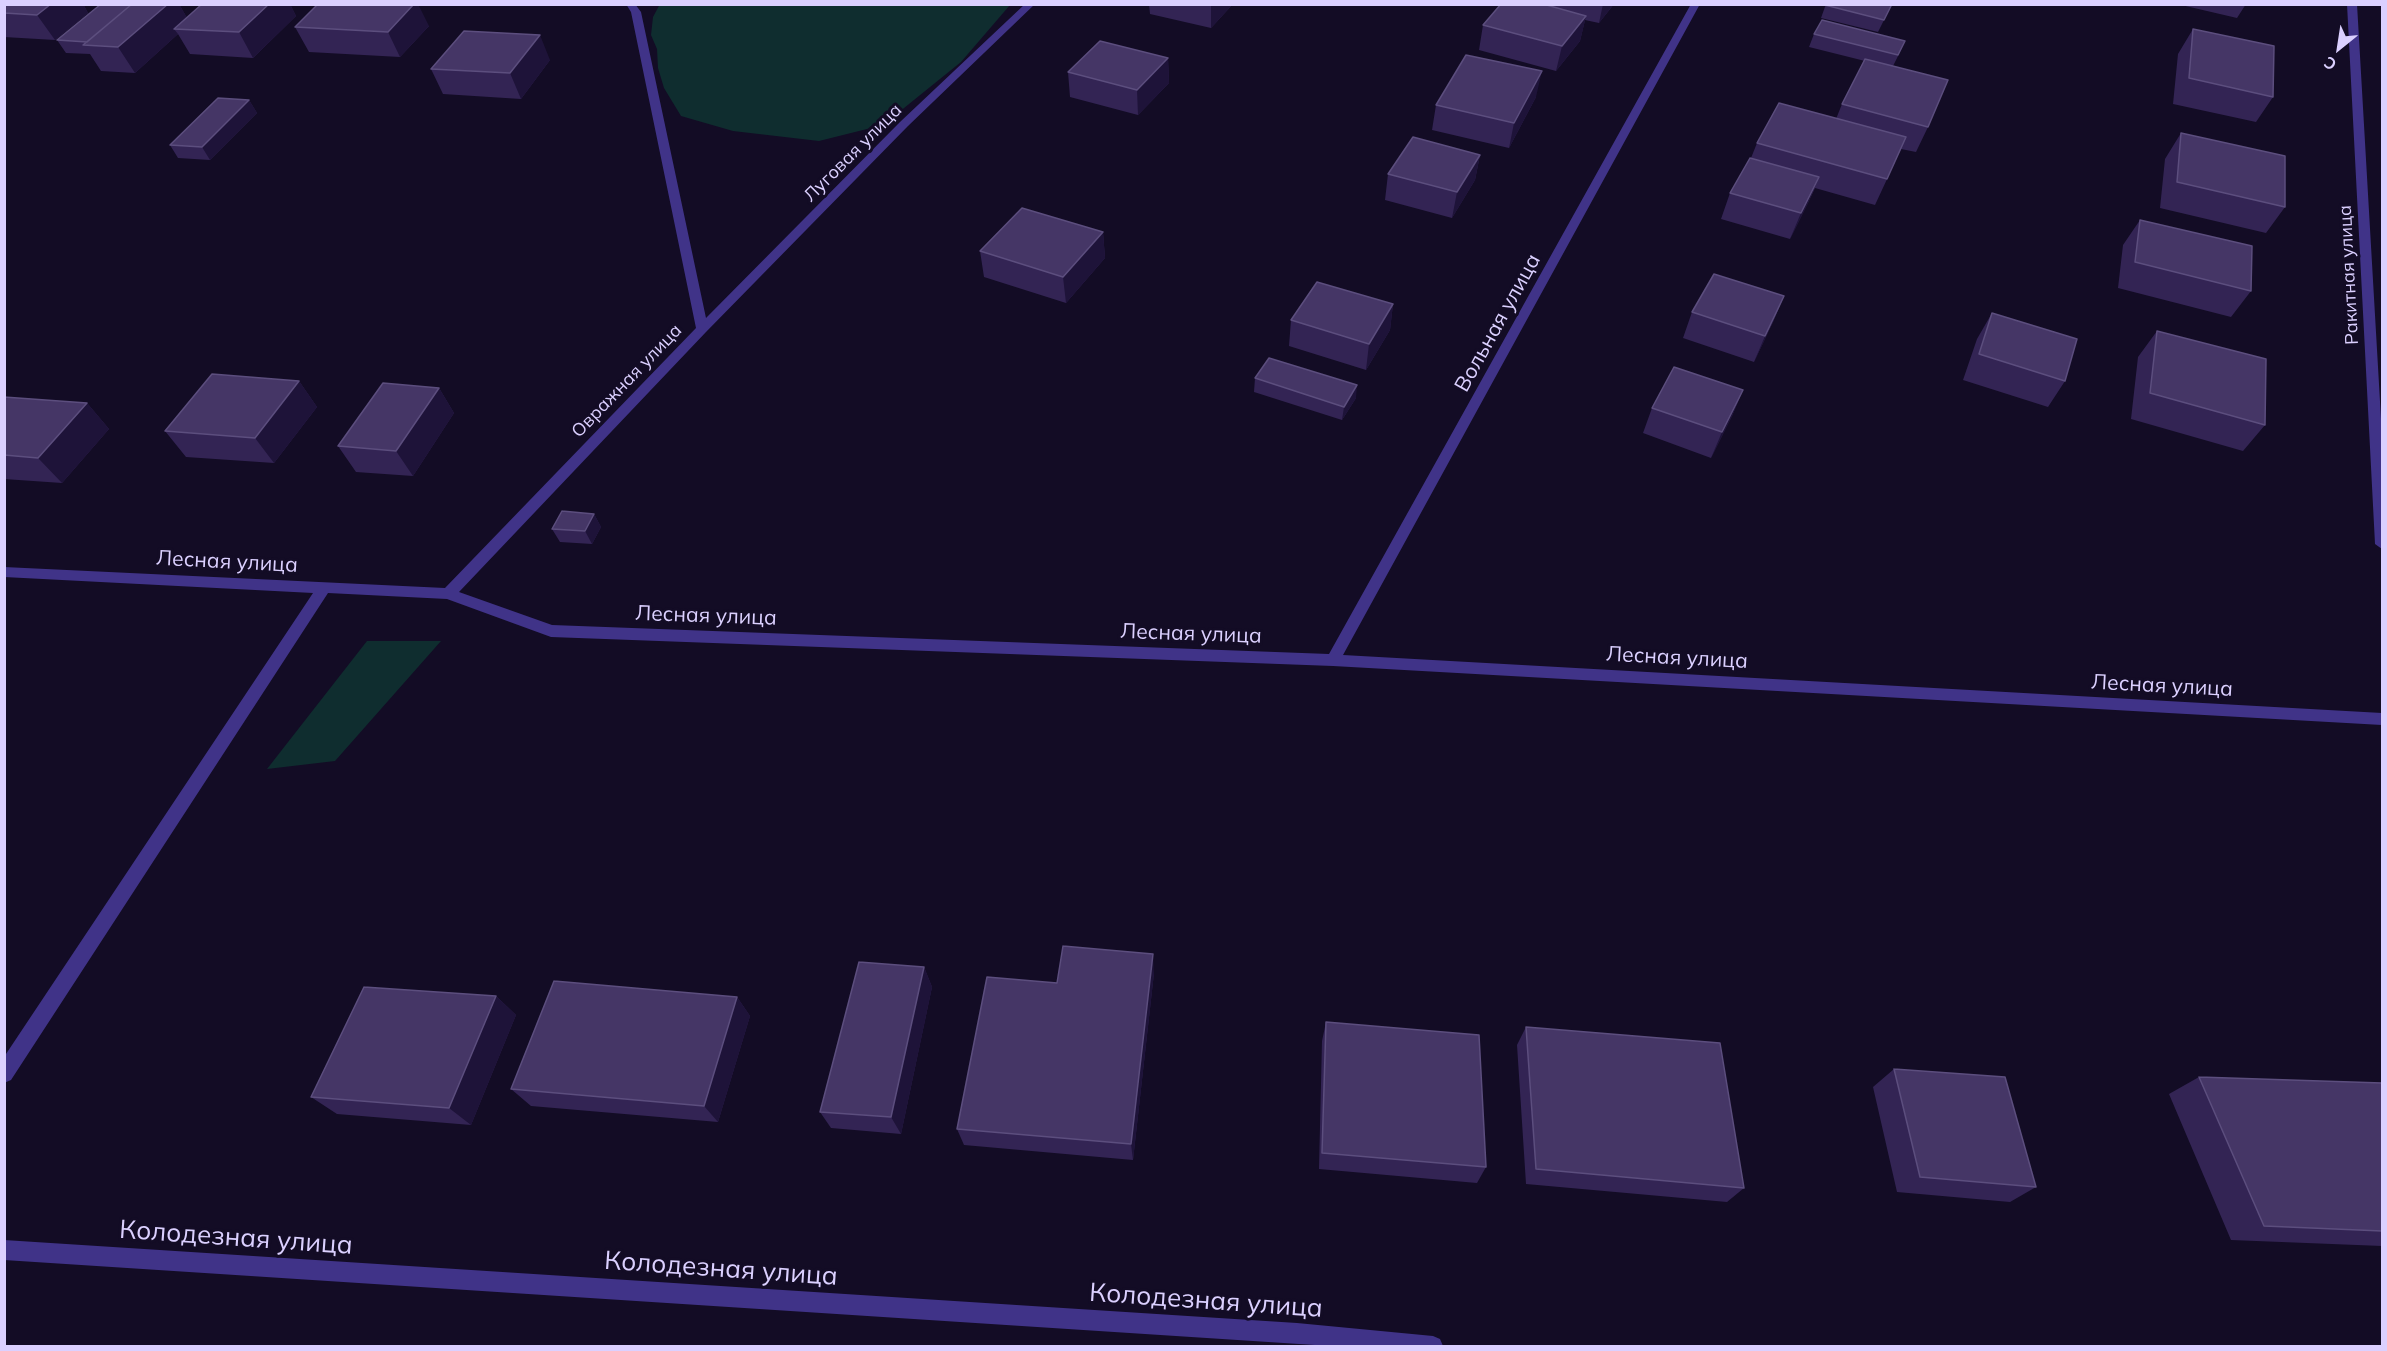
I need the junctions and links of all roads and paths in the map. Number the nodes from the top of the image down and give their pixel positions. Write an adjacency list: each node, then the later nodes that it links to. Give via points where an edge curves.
1 (630, 4): 5 (street, Овражная улица, via 636,12)
2 (1031, 4): 5 (street, Луговая улица, via 904,124)
3 (1696, 4): 10 (street, Вольная улица)
4 (2352, 4): 6 (street, Ракитная улица)
5 (702, 329): 9 (street, Овражная улица)
6 (2382, 544)
7 (4, 572): 8 (street, Лесная улица)
8 (324, 588): 9 (street, Лесная улица); 12 (street)
9 (448, 594): 10 (street, Лесная улица, via 551,631)
10 (1333, 660): 11 (street, Лесная улица)
11 (2382, 719)
12 (4, 1074)
13 (4, 1250): 14 (street, Колодезная улица)
14 (1294, 1340): 15 (street, Колодезная улица)
15 (1433, 1347)

